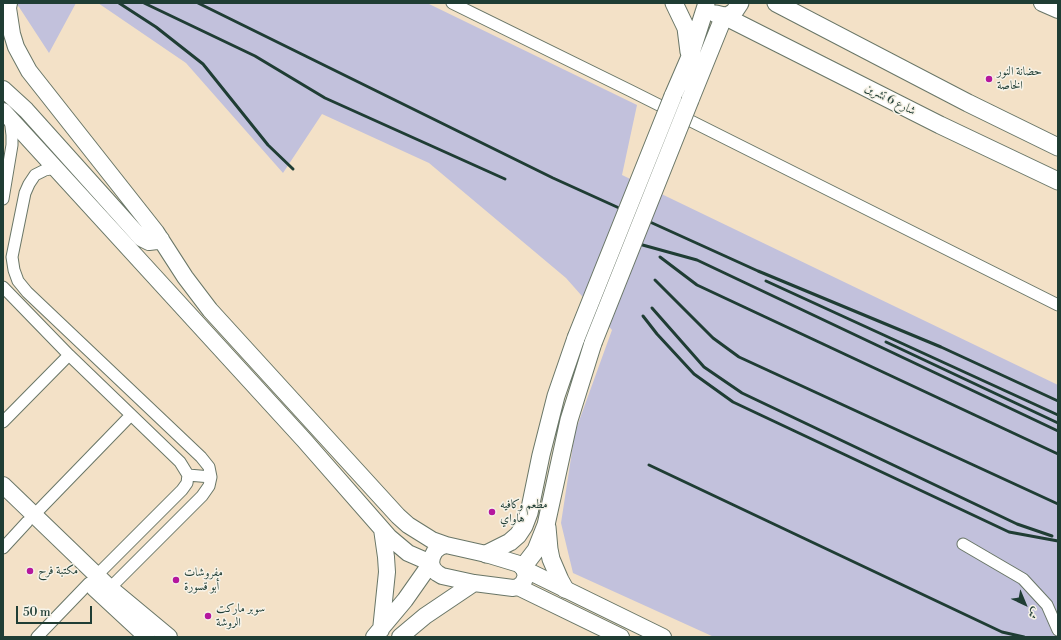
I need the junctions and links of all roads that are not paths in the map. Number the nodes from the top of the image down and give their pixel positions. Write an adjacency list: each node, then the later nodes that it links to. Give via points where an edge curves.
1 (452, 3): 21 (street)
2 (674, 3): 10 (main road, via 686,28)
3 (740, 3): 9 (main road, via 734,12)
4 (776, 3): 13 (main road)
5 (1042, 3): 8 (street)
6 (704, 4): 9 (main road, شارع 6 تشرين, via 713,14); 10 (main road)
7 (9, 6): 18 (street, via 9,21 16,47 29,71)
8 (1058, 10)
9 (724, 16): 16 (main road, شارع 6 تشرين, via 940,125); 30 (main road, bridge, via 593,343 569,420)
10 (689, 59): 35 (main road, bridge, via 576,338 556,396 524,526 510,542)
11 (3, 89): 18 (street, via 26,110 141,238 148,242)
12 (6, 114): 14 (street, via 12,135); 15 (street)
13 (1058, 147)
14 (7, 151): 17 (street)
15 (55, 168): 19 (street); 26 (street, via 35,176 25,193 12,257 18,280 27,292 201,457 209,467)
16 (1058, 181)
17 (3, 199)
18 (162, 241): 19 (street); 33 (street, via 210,310 398,516 420,533)
19 (142, 262): 31 (street)
20 (3, 287): 22 (street)
21 (1058, 305)
22 (68, 355): 23 (street); 24 (street)
23 (131, 415): 25 (street, via 180,462); 29 (street)
24 (3, 422)
25 (188, 475): 26 (street); 38 (street, via 187,483 182,490)
26 (211, 477): 41 (street, via 209,486 202,496)
27 (3, 485): 29 (street)
28 (3, 499): 29 (street)
29 (31, 519): 34 (street); 38 (street)
30 (546, 525): 37 (main road, via 536,550); 42 (main road, via 552,560)
31 (381, 527): 36 (street, via 398,546); 45 (street, via 387,572)
32 (963, 544): 43 (street, via 1023,579 1047,605)
33 (446, 545): 35 (street); 36 (street, via 435,551)
34 (3, 548)
35 (486, 554): 37 (street, via 514,562)
36 (431, 563): 39 (street, via 433,569 442,576); 45 (street)
37 (524, 568): 40 (street, via 526,576); 42 (street)
38 (93, 580): 41 (street); 44 (street); 46 (street)
39 (474, 583): 40 (street); 48 (street, via 425,616)
40 (518, 587): 49 (street)
41 (110, 588): 44 (street)
42 (565, 589): 50 (street)
43 (1058, 630)
44 (148, 634): 47 (street)
45 (378, 634)
46 (37, 637)
47 (169, 637)
48 (400, 637)
49 (621, 637)
50 (663, 637)

